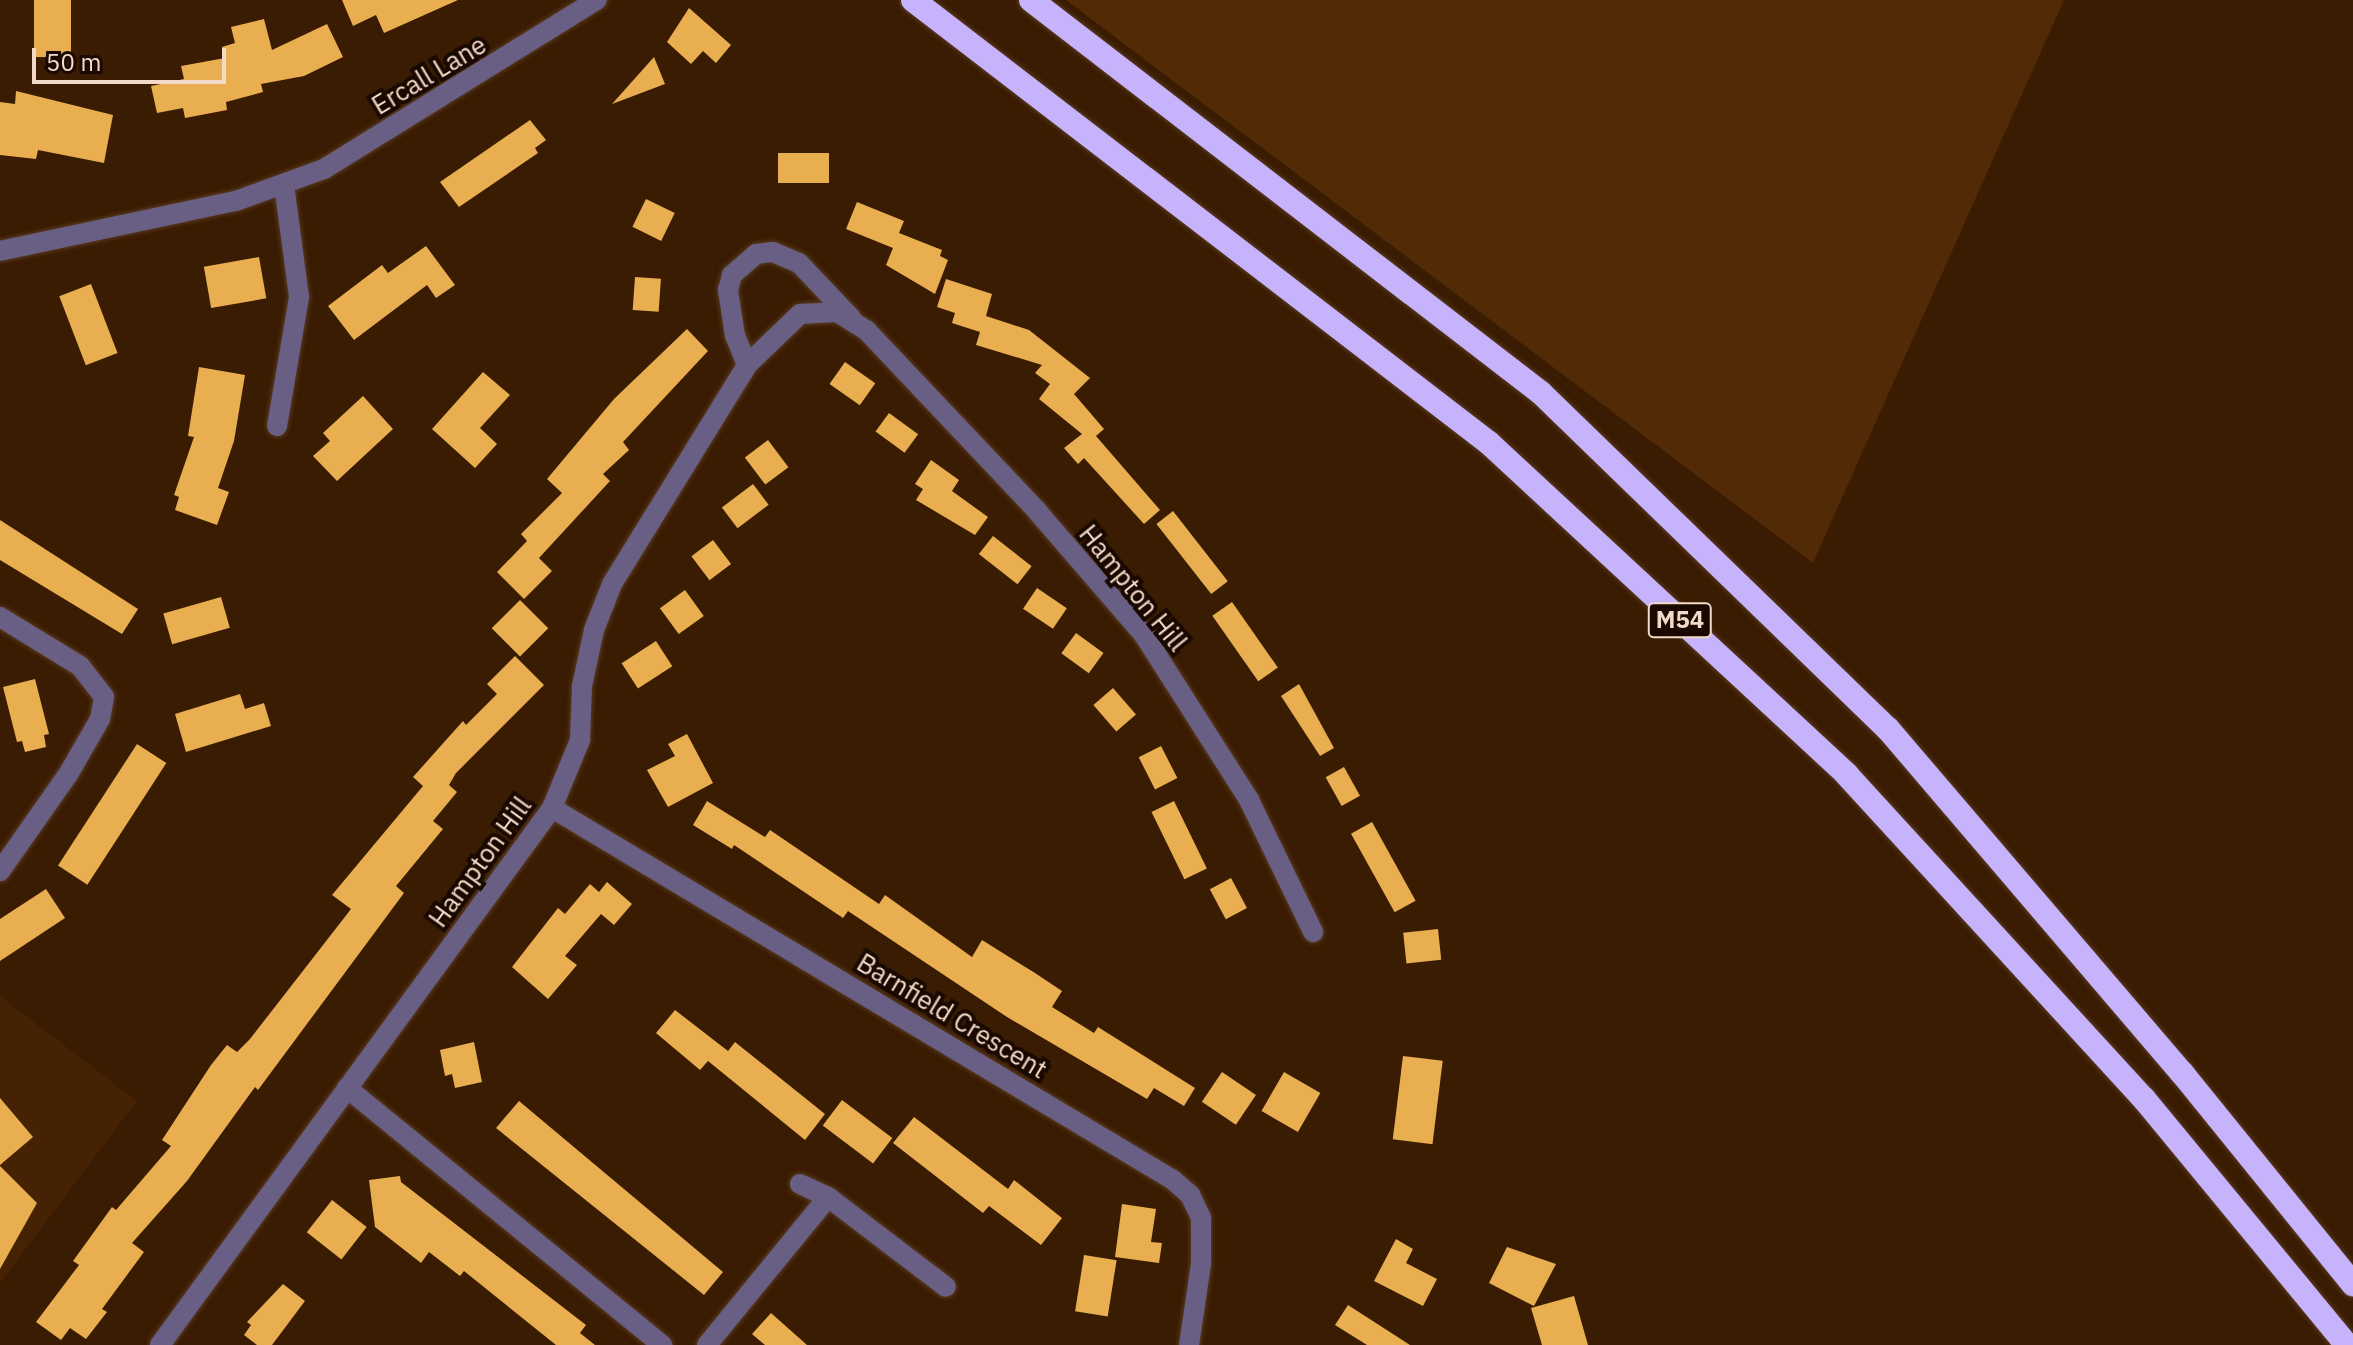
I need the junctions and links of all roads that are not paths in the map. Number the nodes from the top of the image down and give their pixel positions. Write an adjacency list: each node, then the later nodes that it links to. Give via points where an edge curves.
1 (597, 0): 4 (street, Ercall Lane, via 324,169)
2 (913, 0): 22 (highway, M54, via 1489,443 1847,775 2144,1099)
3 (1031, 0): 16 (highway, M54, via 1541,393 1888,729 2182,1073)
4 (284, 184): 5 (street, Ercall Lane, via 236,201); 8 (street, via 299,297)
5 (0, 251)
6 (853, 321): 7 (street, Hampton Hill, via 837,312 800,314); 7 (street, Hampton Hill, via 799,263 773,252 756,254 732,275 728,290 735,336); 12 (street, Hampton Hill, via 1037,511 1144,635 1249,800)
7 (747, 365): 10 (street, Hampton Hill, via 612,584 594,630 582,686 580,740)
8 (277, 426)
9 (0, 617): 11 (street, via 80,666 104,697 100,719 69,773)
10 (552, 808): 13 (street, Hampton Hill); 21 (street, Barnfield Crescent, via 1173,1180 1190,1195 1201,1218 1201,1264)
11 (0, 871)
12 (1313, 932)
13 (347, 1088): 18 (street, Hampton Hill); 19 (street)
14 (800, 1184): 15 (street)
15 (828, 1197): 17 (street); 20 (street)
16 (2353, 1284)
17 (946, 1287)
18 (160, 1345)
19 (662, 1345)
20 (707, 1345)
21 (1189, 1345)
22 (2347, 1345)

